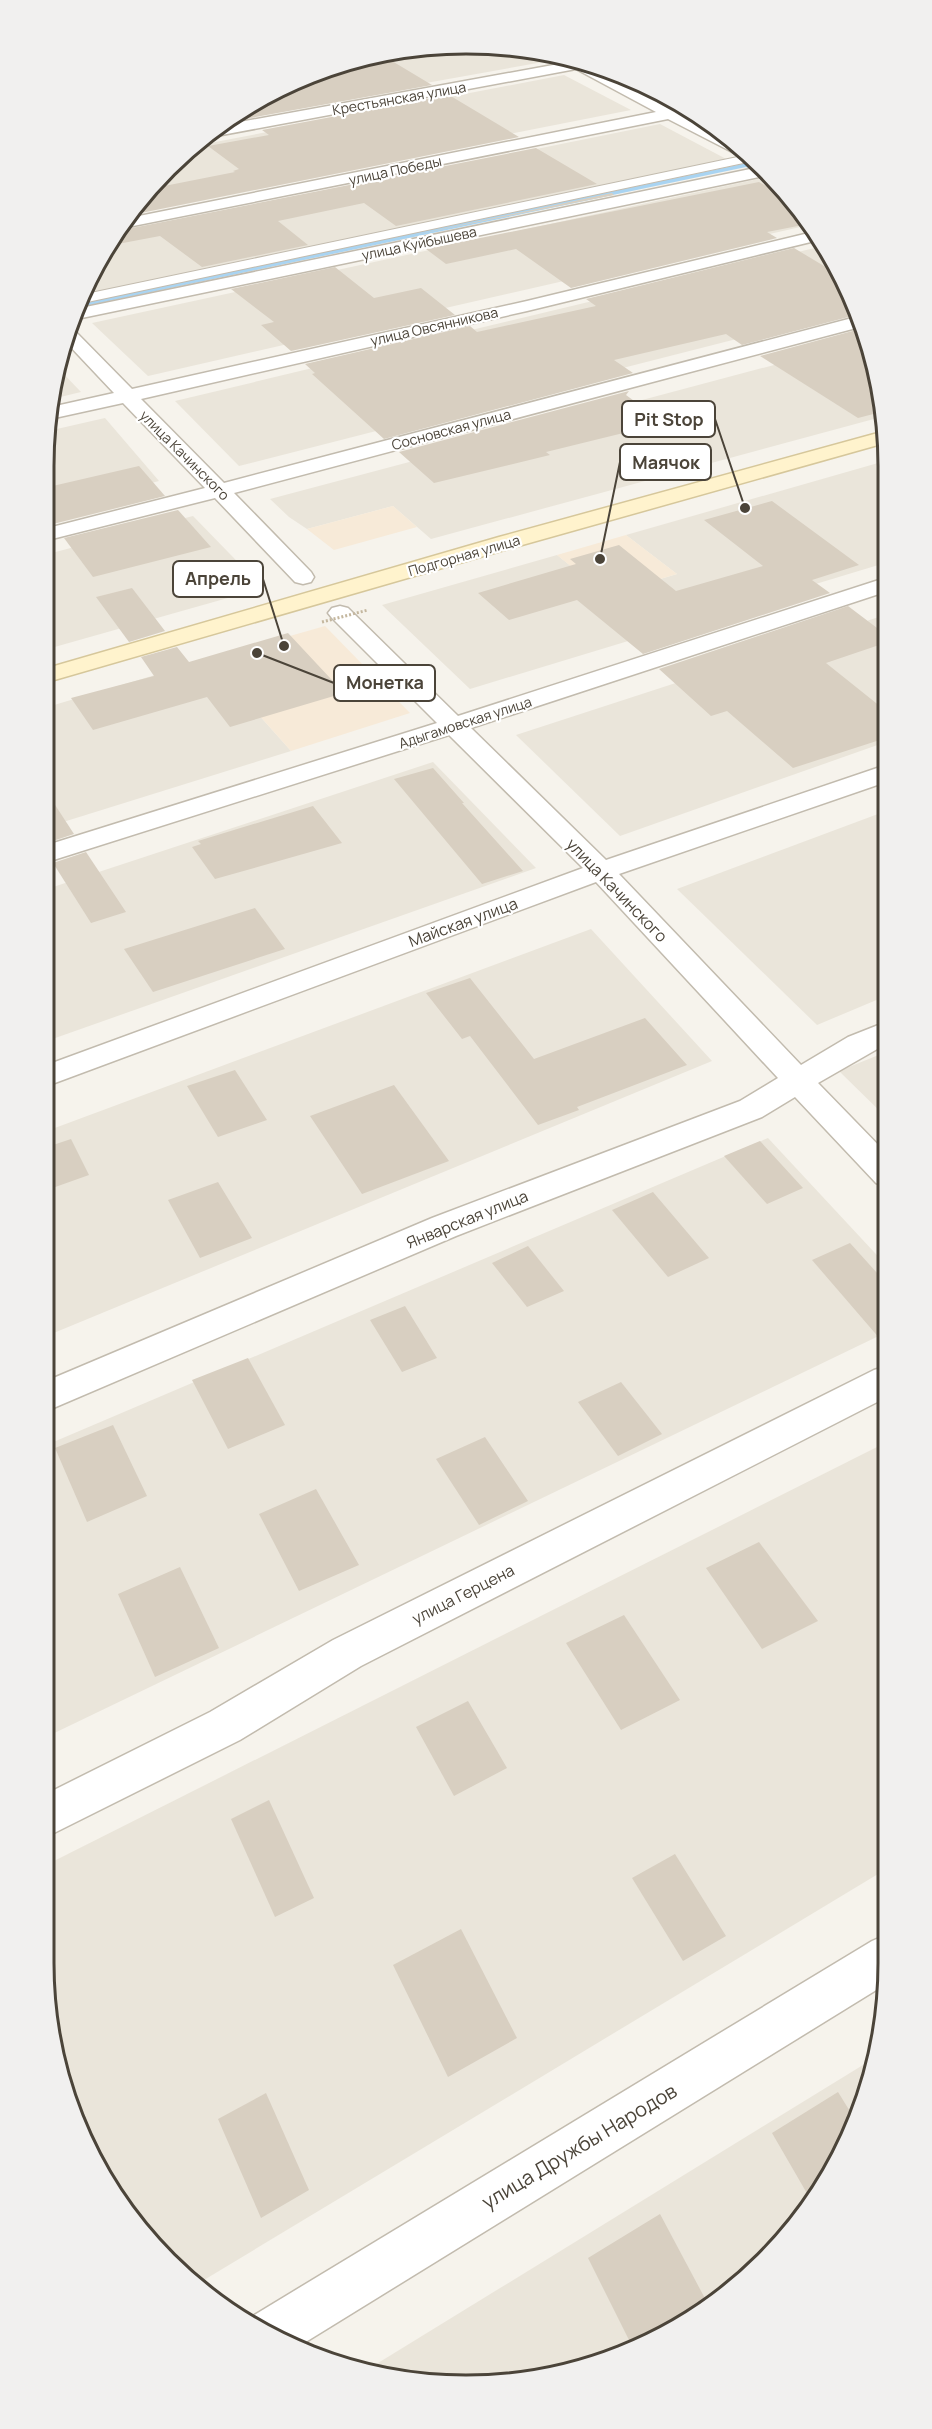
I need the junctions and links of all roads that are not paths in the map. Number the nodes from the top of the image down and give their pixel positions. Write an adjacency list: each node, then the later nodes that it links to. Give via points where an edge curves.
1 (568, 67): 4 (street, Крестьянская улица)
2 (612, 81): 3 (street)
3 (669, 114): 5 (street); 9 (street, улица Победы)
4 (229, 129)
5 (715, 138)
6 (742, 160): 8 (lane)
7 (755, 173): 10 (street, улица Куйбышева)
8 (478, 215): 10 (lane); 12 (lane)
9 (134, 222)
10 (495, 227): 13 (street, улица Куйбышева)
11 (809, 238): 16 (street, улица Овсянникова, via 527,306)
12 (90, 298)
13 (83, 313)
14 (852, 323): 19 (street, Сосновская улица)
15 (74, 340): 16 (street, улица Качинского)
16 (125, 395): 17 (street, улица Овсянникова); 19 (street, улица Качинского)
17 (58, 411)
18 (877, 439): 24 (street, Подгорная улица)
19 (219, 490): 20 (street, Сосновская улица); 21 (street, улица Качинского)
20 (54, 532)
21 (303, 577)
22 (878, 587): 25 (street, Адыгамовская улица)
23 (331, 617): 25 (street, улица Качинского)
24 (54, 673)
25 (455, 725): 27 (street, Адыгамовская улица); 28 (street, улица Качинского)
26 (878, 776): 28 (street, Майская улица)
27 (54, 852)
28 (601, 871): 30 (street, Майская улица); 31 (street, улица Качинского)
29 (878, 1036): 31 (street, Январская улица)
30 (54, 1073)
31 (796, 1081): 32 (street, улица Качинского); 34 (street, Январская улица, via 751,1109 444,1227)
32 (878, 1166)
33 (878, 1385): 35 (street, улица Герцена, via 346,1653 225,1726)
34 (54, 1394)
35 (54, 1812)
36 (878, 1963): 37 (street, улица Дружбы Народов)
37 (277, 2329)

